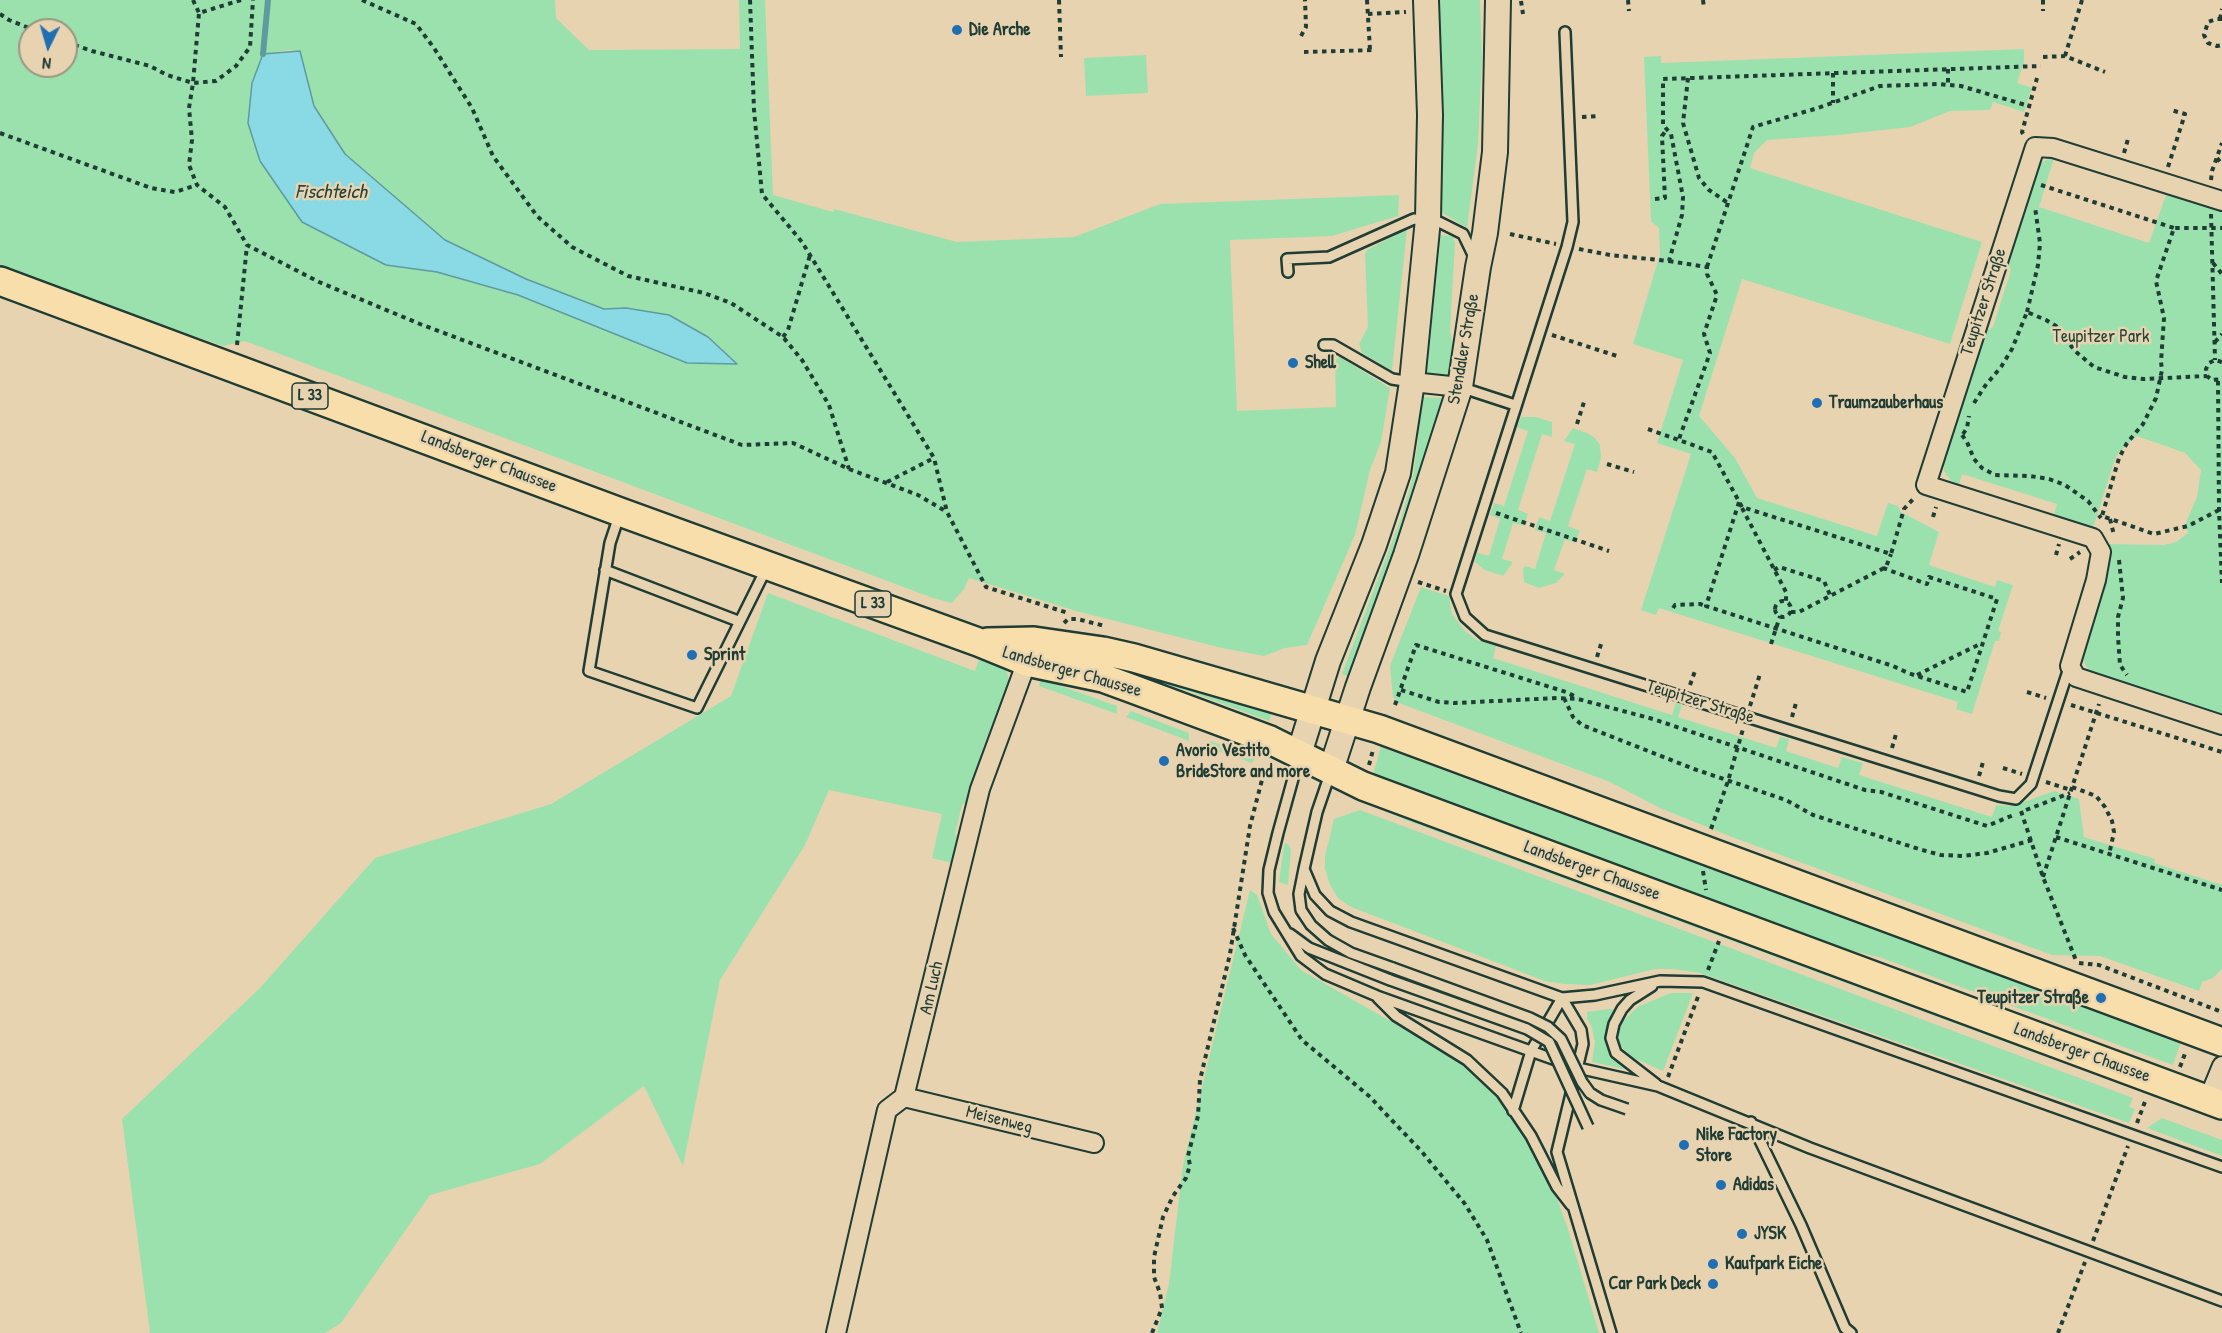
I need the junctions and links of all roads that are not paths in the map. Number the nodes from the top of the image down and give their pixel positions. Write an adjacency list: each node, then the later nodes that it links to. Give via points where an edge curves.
1 (1510, 1): 6 (main road, Stendaler Straße, via 1495,152)
2 (1418, 6): 5 (main road, via 1431,135)
3 (1565, 32): 12 (lane, Teupitzer Straße, via 1573,222)
4 (2216, 200): 18 (street, Teupitzer Straße, via 2053,148 2035,147 1926,485 2093,538 2101,552 2096,580)
5 (1428, 219): 6 (lane, via 1463,234); 7 (lane, via 1414,219 1329,257 1287,259); 10 (main road)
6 (1478, 267): 11 (main road, Stendaler Straße)
7 (1288, 272)
8 (0, 281): 13 (main road, Landsberger Chaussee / L 33)
9 (1324, 345): 10 (lane, via 1333,345 1392,380)
10 (1412, 382): 11 (street); 19 (main road, via 1398,473)
11 (1460, 387): 12 (lane); 20 (main road, Stendaler Straße, via 1406,555)
12 (1515, 405): 18 (lane, Teupitzer Straße, via 1456,594 1466,618 1485,635 2016,799 2031,784)
13 (620, 512): 14 (main road, Landsberger Chaussee / L 33); 15 (lane)
14 (768, 564): 16 (lane); 17 (main road, Landsberger Chaussee / L 33, via 978,642)
15 (605, 570): 16 (lane); 16 (lane, via 589,671 697,708)
16 (738, 621)
17 (1030, 652): 19 (main road, Landsberger Chaussee, via 1094,650 1134,658); 22 (main road, Landsberger Chaussee, via 1270,740); 35 (street, Am Luch, via 980,789)
18 (2070, 666): 21 (street, via 2076,677)
19 (1314, 709): 20 (main road, Landsberger Chaussee); 22 (main road)
20 (1347, 719): 23 (main road, Stendaler Straße); 29 (main road, Landsberger Chaussee)
21 (2222, 725)
22 (1302, 747): 23 (main road, Landsberger Chaussee); 25 (lane, via 1269,870 1268,893)
23 (1334, 761): 24 (lane); 34 (main road, Landsberger Chaussee, via 1379,792)
24 (1304, 869): 28 (lane, via 1315,895 1330,911 1351,922); 37 (lane, bridge, via 1299,894 1301,910 1328,940 1352,953 1548,1027 1561,1040 1590,1093)
25 (1283, 929): 27 (lane, via 1301,956 1325,974); 40 (lane, bridge, via 1309,948 1527,1029 1549,1042)
26 (1660, 981): 28 (lane); 33 (lane, via 1630,1000 1614,1024 1611,1038 1616,1053); 42 (lane, via 1703,982)
27 (1377, 996): 30 (lane); 38 (lane, via 1396,1016 1467,1060 1502,1094)
28 (1562, 998): 30 (lane); 31 (lane, via 1581,1030)
29 (2222, 1042)
30 (1532, 1051): 31 (lane); 38 (lane)
31 (1578, 1068): 32 (lane); 36 (lane)
32 (1598, 1073): 33 (lane); 36 (lane, via 1577,1086)
33 (1661, 1087): 39 (lane)
34 (2217, 1087)
35 (904, 1097): 41 (street, Meisenweg); 45 (street, Am Luch, via 887,1110)
36 (1571, 1097): 43 (lane, via 1557,1152)
37 (1627, 1109)
38 (1513, 1111): 43 (lane)
39 (1751, 1122): 44 (lane, via 1810,1148); 47 (lane, via 1845,1328)
40 (1588, 1127)
41 (1094, 1143)
42 (2222, 1167)
43 (1574, 1210): 46 (lane)
44 (2222, 1301)
45 (836, 1333)
46 (1611, 1333)
47 (1851, 1333)

